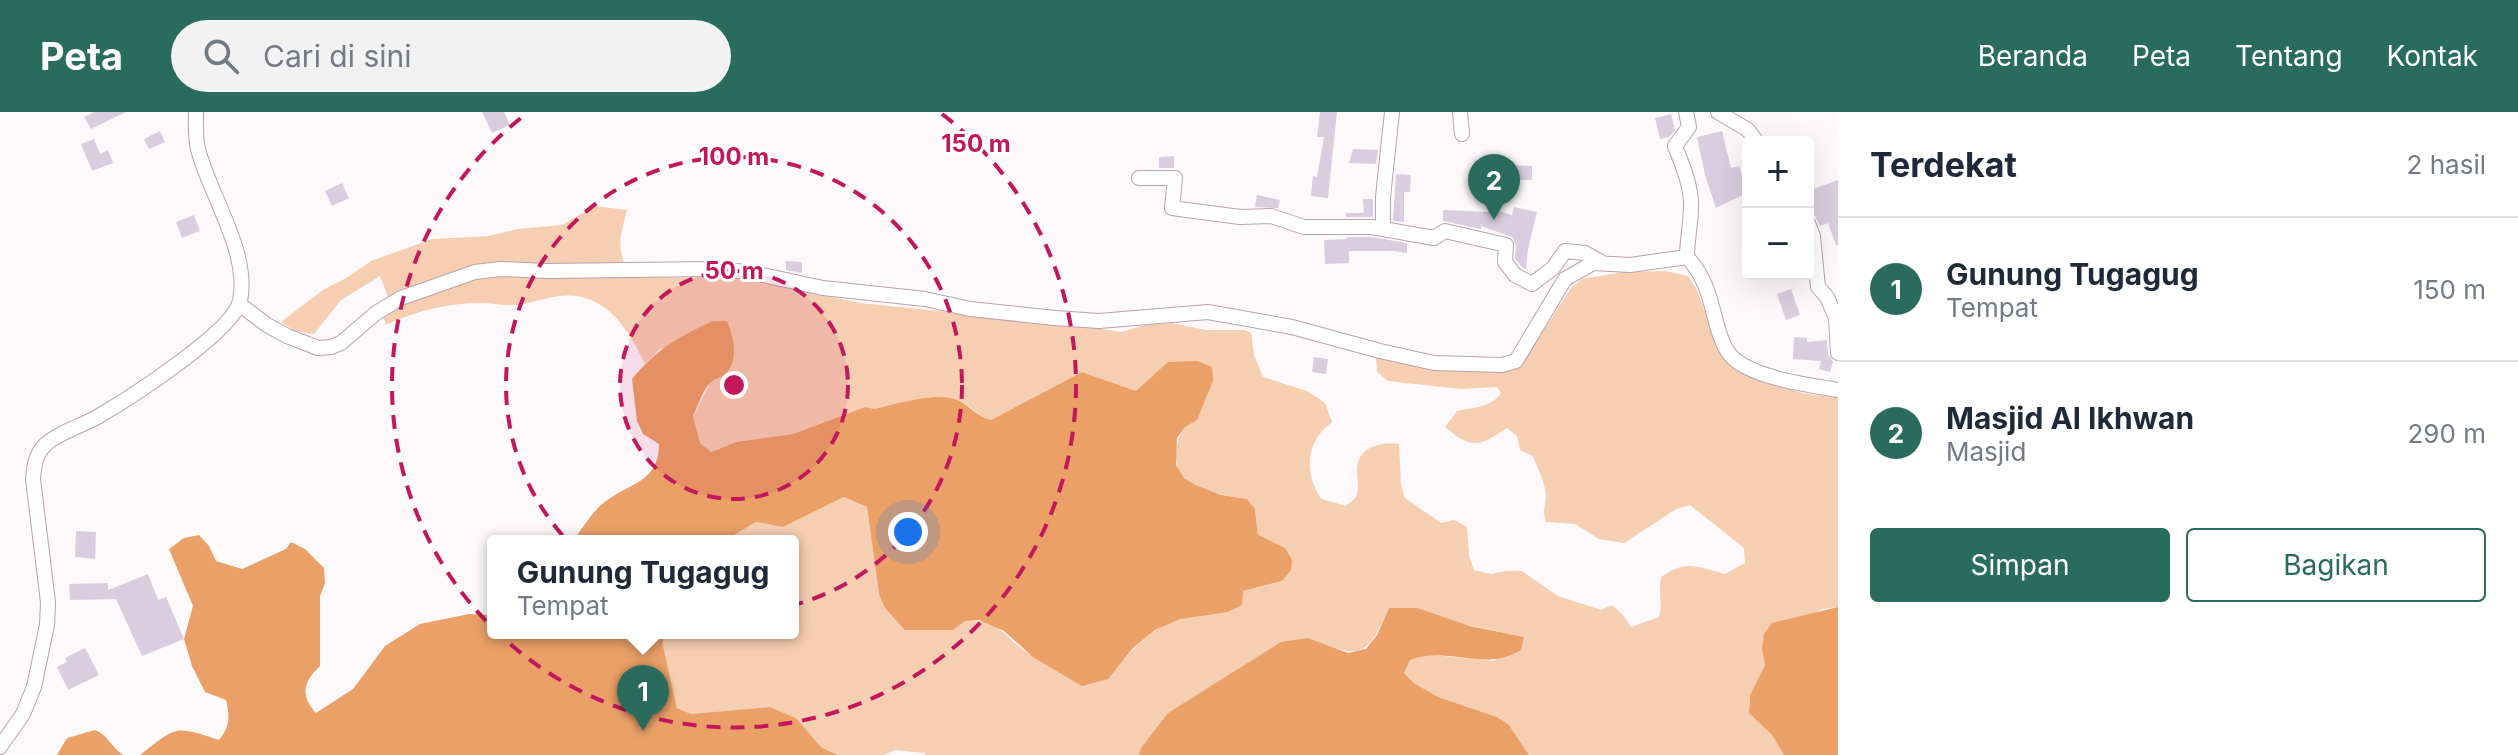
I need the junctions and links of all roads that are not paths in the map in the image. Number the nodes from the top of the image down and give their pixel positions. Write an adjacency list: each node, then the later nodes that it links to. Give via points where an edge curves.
1 (196, 112): 13 (street, via 198,152 236,253 242,281)
2 (1392, 112): 9 (street)
3 (1460, 112): 6 (street)
4 (1686, 112): 11 (street, via 1689,127 1675,146 1692,205)
5 (1718, 112): 7 (street)
6 (1462, 134)
7 (1752, 136)
8 (1139, 178): 9 (street, via 1175,178 1172,208 1271,216 1304,227)
9 (1383, 229): 12 (street, via 1434,238 1445,231 1506,245 1505,262 1532,284 1565,251)
10 (1814, 246): 14 (street, via 1818,287 1836,318)
11 (1687, 257): 12 (street, via 1630,265); 15 (street, via 1705,280 1731,356 1749,369 1783,380)
12 (1601, 262): 13 (street, via 1565,279 1516,361 1502,365 1434,363 1208,312 1099,321 1055,318 711,269 475,272 401,298 341,343 318,348 267,325)
13 (239, 304): 16 (street, via 223,325 157,379 39,452 33,479 47,625 34,687)
14 (1838, 353)
15 (1838, 390)
16 (0, 747)

